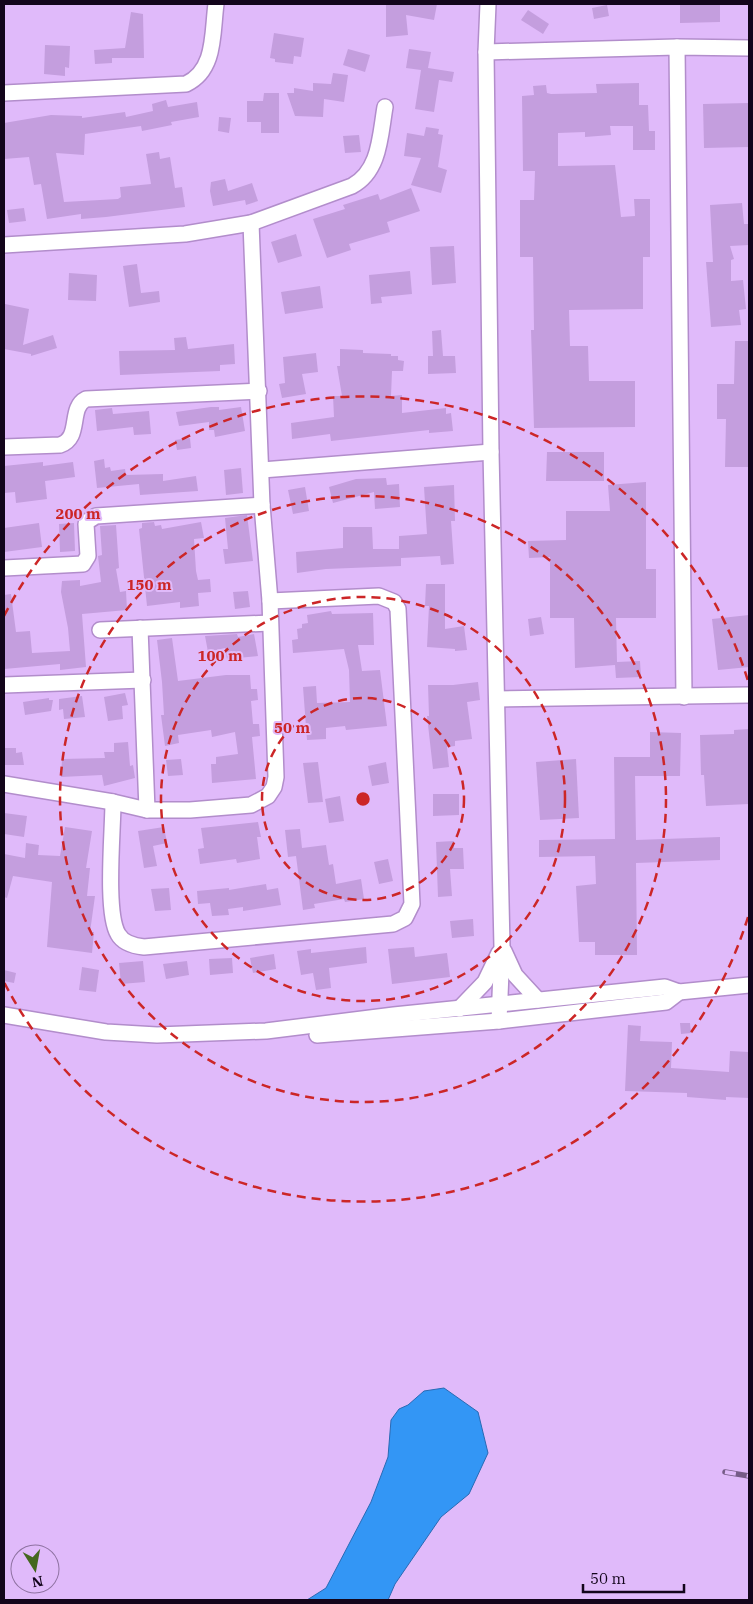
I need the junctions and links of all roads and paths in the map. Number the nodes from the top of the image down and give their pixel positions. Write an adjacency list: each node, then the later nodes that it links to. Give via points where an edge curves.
1 (216, 4): 6 (street, via 206,68 198,78 186,84)
2 (488, 4): 5 (street)
3 (677, 47): 4 (street); 5 (street); 23 (street)
4 (749, 48)
5 (486, 52): 12 (street)
6 (4, 93)
7 (386, 107): 8 (street, via 374,164 366,177 352,186)
8 (250, 224): 9 (street, via 184,234); 10 (street)
9 (4, 245)
10 (259, 391): 11 (street, via 86,399 79,405 72,437 67,443); 13 (street)
11 (4, 447)
12 (491, 452): 13 (street); 24 (street)
13 (262, 470): 14 (street)
14 (262, 505): 15 (street, via 96,516 86,524 88,556 83,564); 16 (street)
15 (4, 568)
16 (270, 601): 17 (street); 26 (street, via 379,596 394,602 398,609 412,904 405,918 394,924 135,946 119,936 111,913)
17 (270, 623): 18 (street); 27 (street, via 274,787 268,796 251,805)
18 (140, 628): 19 (street); 20 (street)
19 (100, 630)
20 (143, 680): 21 (street); 27 (street)
21 (4, 685)
22 (749, 695): 23 (street)
23 (684, 697): 24 (street)
24 (497, 699): 28 (street)
25 (4, 784): 26 (street)
26 (114, 802): 27 (street)
27 (146, 810)
28 (502, 947): 31 (street, via 515,975); 32 (street); 33 (street, via 485,982)
29 (749, 986): 30 (street)
30 (679, 992): 31 (street, via 665,987); 35 (street, via 666,1002)
31 (538, 1000): 32 (street)
32 (500, 1004): 33 (street); 35 (street)
33 (459, 1008): 36 (street)
34 (4, 1015): 36 (street, via 106,1032 157,1035)
35 (499, 1021): 36 (street, via 290,1036)
36 (266, 1031)

